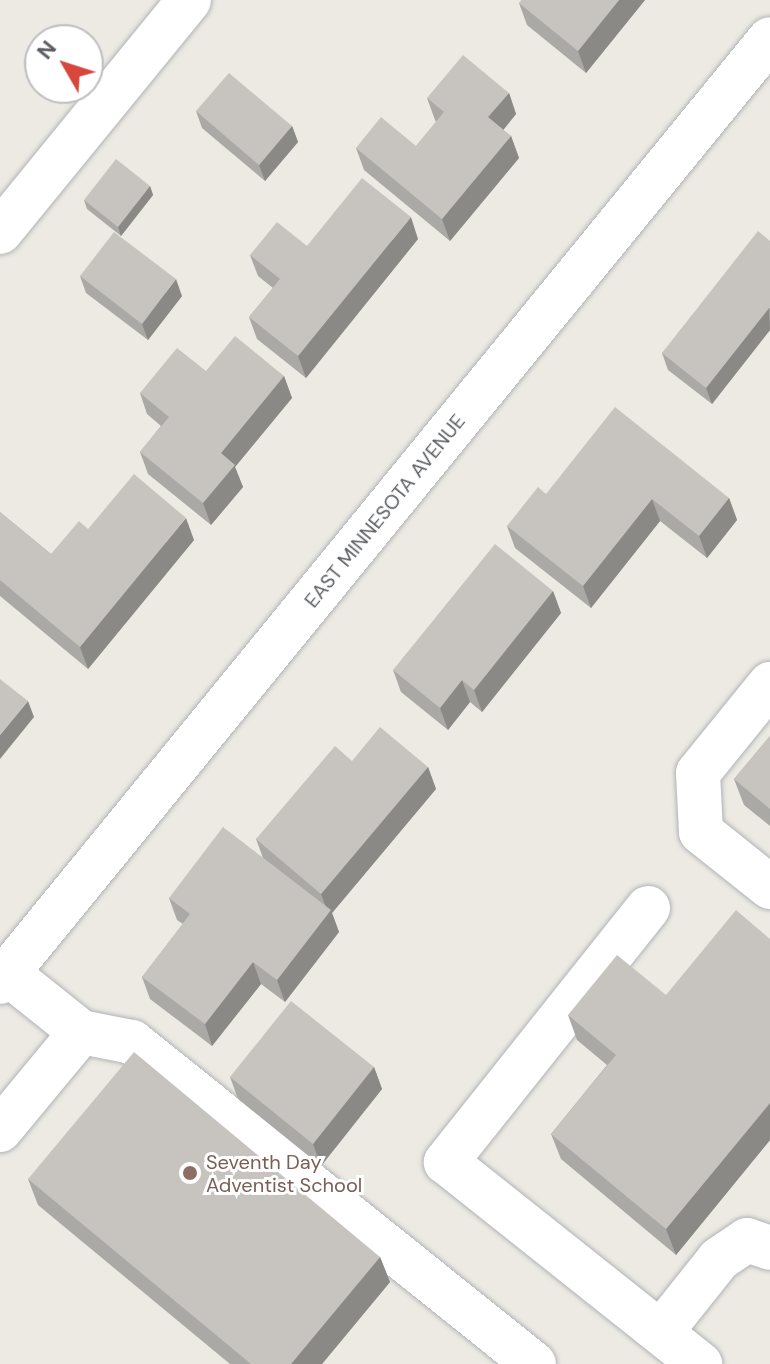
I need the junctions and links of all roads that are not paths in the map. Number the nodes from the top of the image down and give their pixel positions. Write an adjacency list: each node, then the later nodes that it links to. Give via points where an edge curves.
1 (189, 0): 3 (street)
2 (770, 39): 7 (street, EAST MINNESOTA AVENUE)
3 (0, 232)
4 (770, 684): 5 (street, via 698,773 701,832)
5 (770, 887)
6 (648, 908): 11 (street, via 446,1162)
7 (4, 978): 8 (street)
8 (81, 1032): 9 (street); 12 (street, via 132,1042)
9 (0, 1130)
10 (770, 1248): 11 (street, via 747,1240 719,1259)
11 (661, 1332): 13 (street)
12 (534, 1364)
13 (700, 1364)

